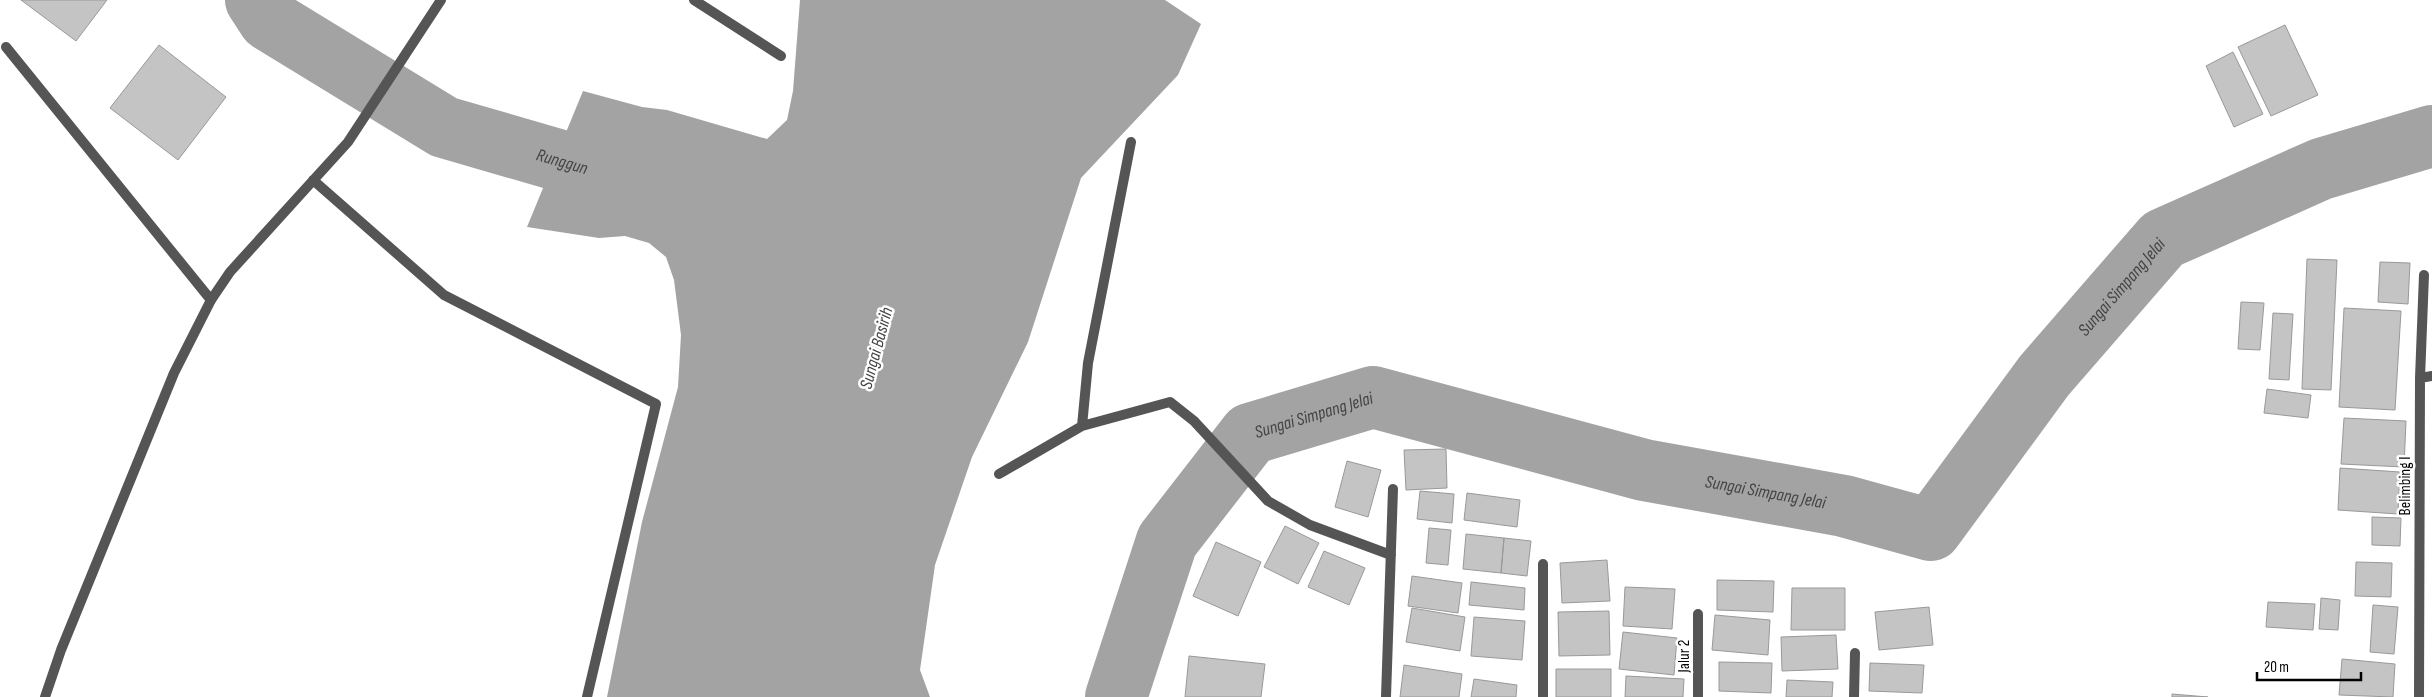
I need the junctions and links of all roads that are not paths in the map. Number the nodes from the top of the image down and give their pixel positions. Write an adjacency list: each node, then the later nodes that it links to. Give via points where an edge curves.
1 (441, 0): 6 (street, via 348,142)
2 (694, 0): 4 (street)
3 (6, 47): 8 (street)
4 (781, 56)
5 (1131, 142): 11 (street, via 1088,363)
6 (313, 180): 8 (street, via 230,272); 19 (street, via 444,295 656,404)
7 (2424, 275): 10 (street, Belimbing I)
8 (211, 300): 18 (street, via 174,373)
9 (2432, 376): 10 (street)
10 (2420, 378): 24 (street, Belimbing I)
11 (1082, 426): 12 (street); 14 (street, via 1166,402 1174,404 1194,421 1268,501 1310,525)
12 (999, 474)
13 (1393, 488): 14 (street)
14 (1391, 555): 20 (street)
15 (1543, 564): 21 (street)
16 (1698, 614): 22 (street, Jalur 2)
17 (1855, 653): 23 (street)
18 (44, 697)
19 (587, 697)
20 (1386, 697)
21 (1544, 697)
22 (1698, 697)
23 (1854, 697)
24 (2419, 697)

